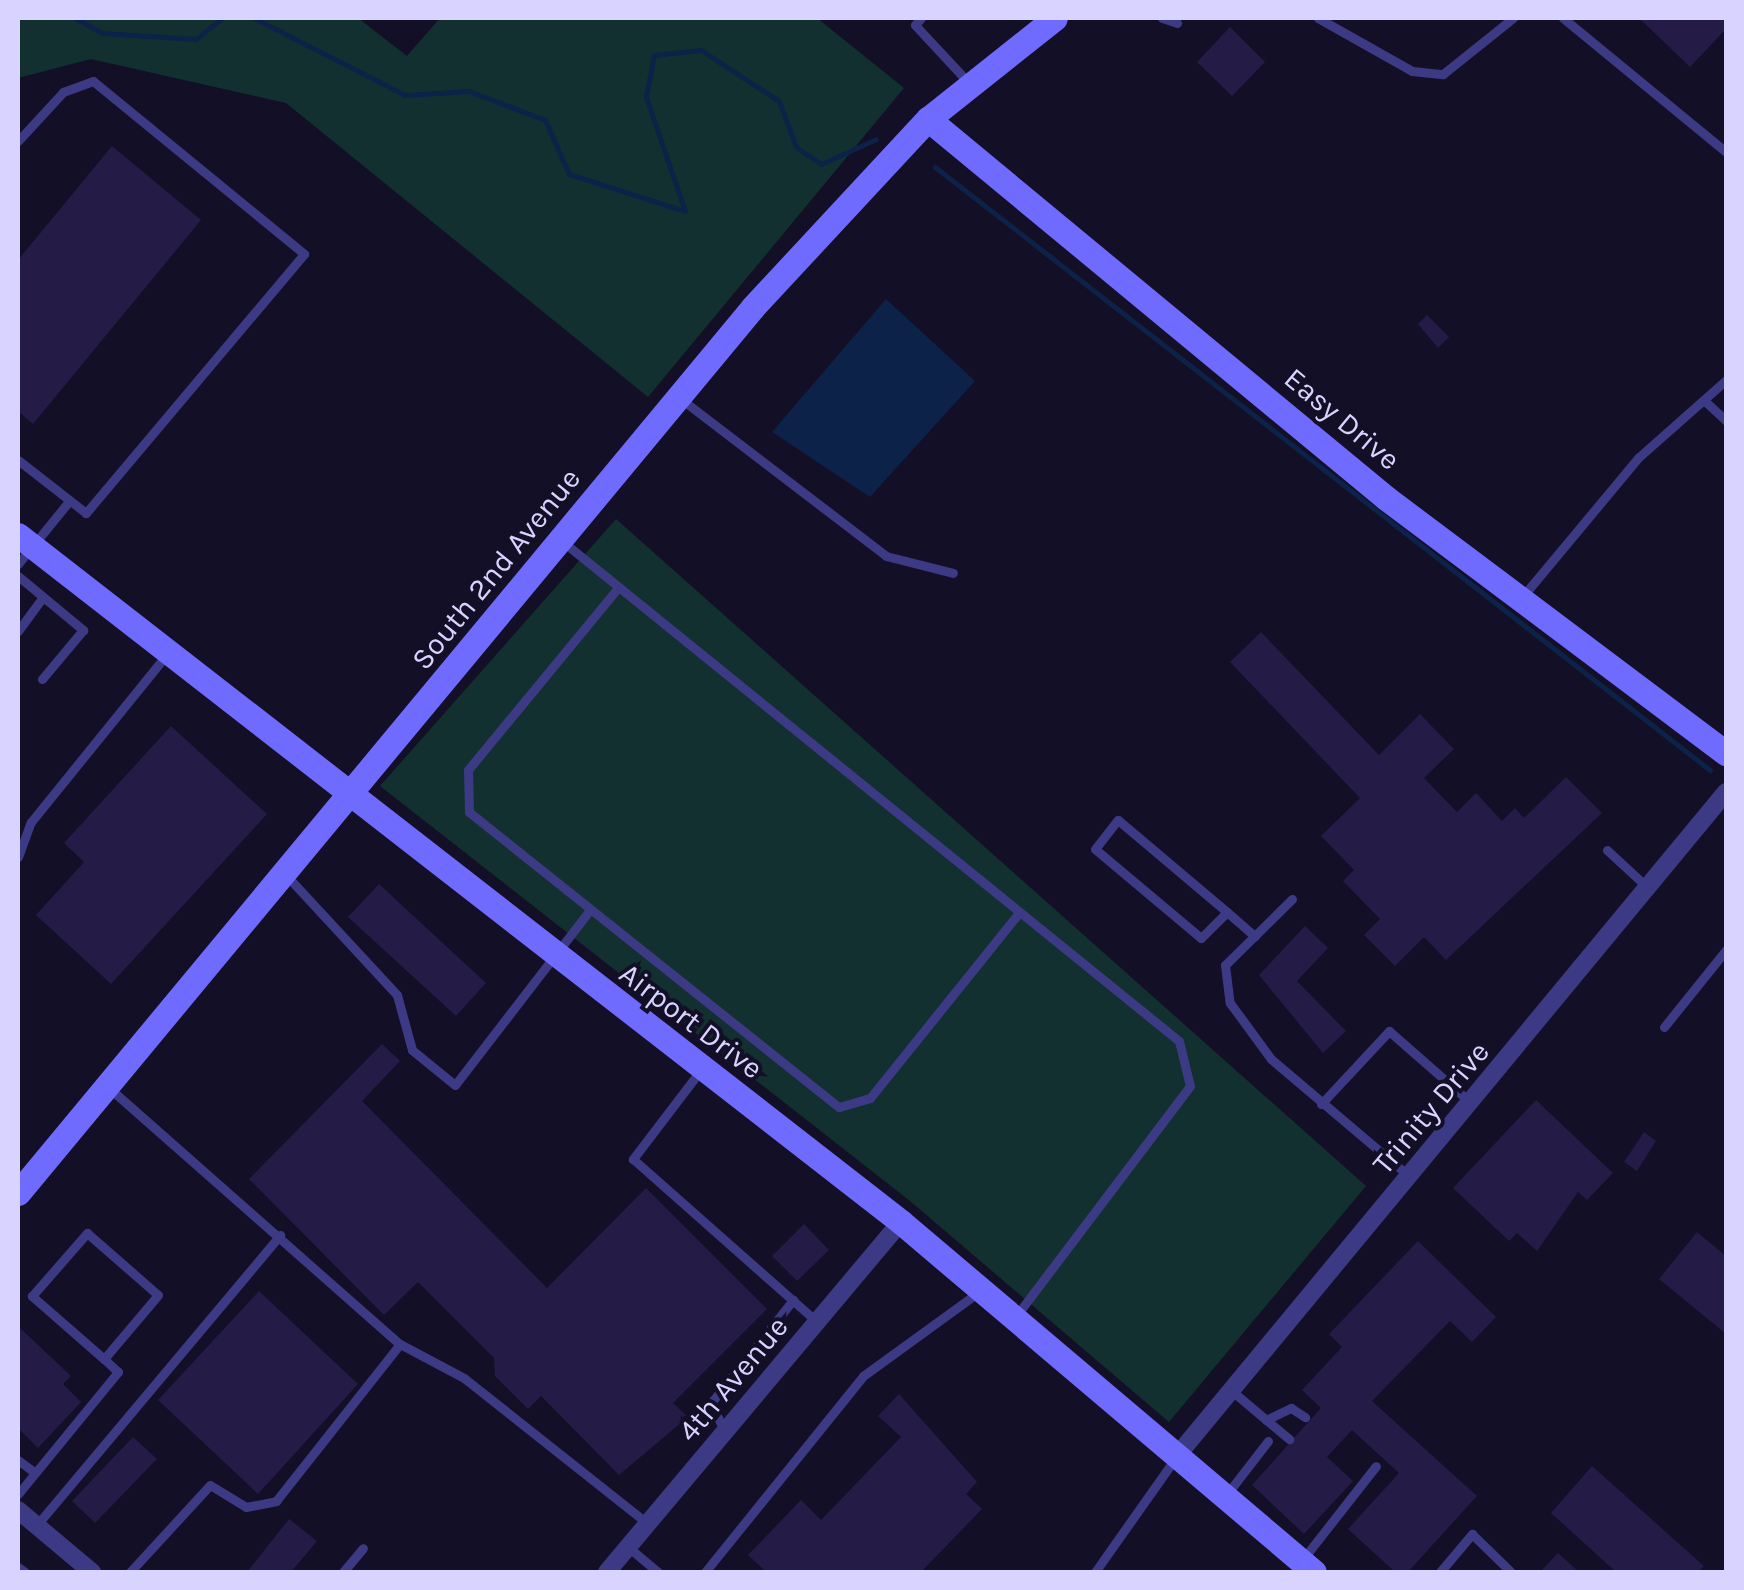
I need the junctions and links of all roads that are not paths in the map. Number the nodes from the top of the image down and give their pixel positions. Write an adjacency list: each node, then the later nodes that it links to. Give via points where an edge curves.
1 (922, 18): 8 (lane, via 914,25)
2 (1055, 18): 8 (street, South 2nd Avenue)
3 (1162, 18): 7 (lane)
4 (1318, 18): 5 (lane, via 1412,71 1443,74)
5 (1513, 18)
6 (1562, 18): 11 (lane)
7 (1177, 23)
8 (970, 84): 9 (street, South 2nd Avenue)
9 (928, 118): 13 (street, South 2nd Avenue); 23 (street, Easy Drive, via 1386,498)
10 (18, 140): 17 (lane, via 63,92 93,82 304,254 86,513)
11 (1726, 152)
12 (1726, 380): 14 (lane)
13 (679, 398): 18 (street, South 2nd Avenue); 20 (lane, via 886,556)
14 (1707, 403): 15 (lane); 23 (lane, via 1639,456)
15 (1726, 421)
16 (18, 460): 17 (lane)
17 (70, 500): 19 (lane)
18 (561, 541): 22 (lane); 30 (street, South 2nd Avenue)
19 (22, 549): 26 (street, Airport Drive)
20 (954, 574)
21 (18, 576): 24 (lane)
22 (617, 589): 36 (lane, via 462,788 469,812); 38 (lane)
23 (1523, 596): 28 (street, Easy Drive)
24 (43, 597): 25 (lane); 27 (lane, via 83,630)
25 (18, 631)
26 (167, 654): 30 (street, Airport Drive); 32 (lane, via 31,822)
27 (42, 679)
28 (1726, 753)
29 (1726, 792): 34 (street, Trinity Drive)
30 (349, 800): 33 (street, South 2nd Avenue); 41 (street, Airport Drive)
31 (1607, 850): 34 (lane)
32 (18, 858)
33 (286, 875): 41 (lane, via 397,994 412,1050 455,1085); 44 (street, South 2nd Avenue)
34 (1648, 888): 45 (street, Trinity Drive)
35 (1292, 899): 39 (lane)
36 (590, 910): 38 (lane, via 839,1107 870,1098); 41 (lane)
37 (1227, 912): 37 (lane, via 1118,820 1094,849 1202,938); 39 (lane)
38 (1018, 916): 53 (lane, via 1179,1040 1190,1086)
39 (1255, 936): 46 (lane, via 1224,965 1230,1003)
40 (1726, 950): 42 (lane)
41 (556, 960): 43 (street, Airport Drive)
42 (1664, 1028)
43 (702, 1069): 49 (street, Airport Drive); 52 (lane, via 632,1159)
44 (108, 1086): 48 (street, South 2nd Avenue); 50 (lane)
45 (1471, 1102): 46 (lane, via 1389,1031); 47 (street, Trinity Drive)
46 (1321, 1104): 47 (lane)
47 (1410, 1177): 57 (street, Trinity Drive)
48 (18, 1193)
49 (901, 1222): 51 (street, Airport Drive); 54 (street, 4th Avenue)
50 (280, 1235): 55 (lane); 71 (lane)
51 (981, 1290): 53 (street, Airport Drive); 82 (lane, via 864,1376)
52 (794, 1300): 54 (lane); 60 (lane, via 711,1404)
53 (1014, 1318): 63 (street, Airport Drive)
54 (817, 1322): 60 (street, 4th Avenue)
55 (400, 1344): 70 (lane, via 464,1378); 78 (lane, via 276,1500 246,1507 210,1485)
56 (104, 1359): 56 (lane, via 32,1296 88,1233 158,1295); 66 (lane, via 118,1372)
57 (1232, 1391): 59 (lane); 63 (street, Trinity Drive)
58 (1305, 1417): 59 (lane, via 1291,1408)
59 (1266, 1420): 61 (lane)
60 (725, 1432): 70 (street, 4th Avenue)
61 (1289, 1440)
62 (1268, 1441): 68 (lane)
63 (1176, 1457): 68 (street, Airport Drive); 83 (lane)
64 (18, 1460): 66 (lane)
65 (1376, 1466): 75 (lane)
66 (35, 1474): 67 (lane)
67 (18, 1494)
68 (1225, 1497): 75 (street, Airport Drive)
69 (18, 1510): 71 (street)
70 (648, 1524): 72 (street, 4th Avenue)
71 (36, 1526): 77 (street)
72 (628, 1547): 80 (street, 4th Avenue); 81 (lane)
73 (363, 1548): 79 (lane)
74 (18, 1566): 76 (lane)
75 (1308, 1567)
76 (25, 1572)
77 (92, 1572)
78 (130, 1572)
79 (343, 1572)
80 (607, 1572)
81 (658, 1572)
82 (705, 1572)
83 (1096, 1572)
84 (1440, 1572): 85 (lane, via 1472,1534)
85 (1511, 1572)

